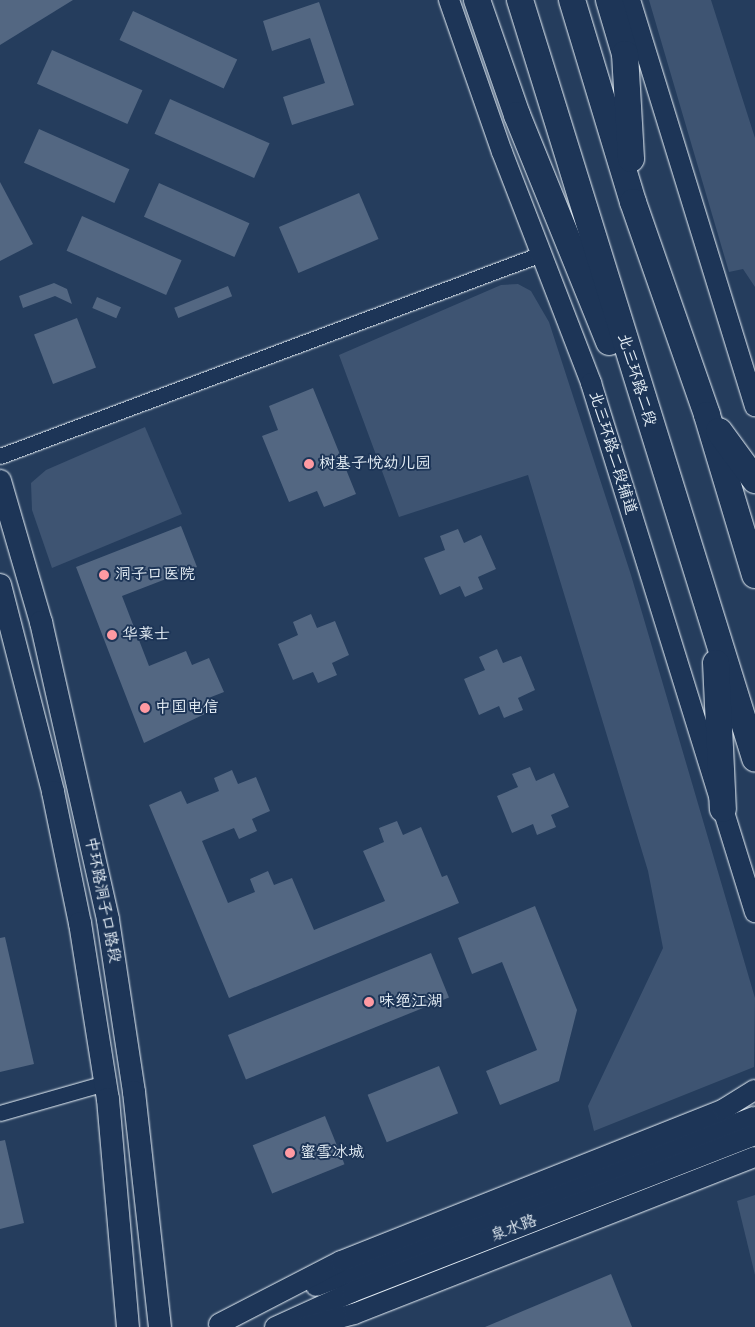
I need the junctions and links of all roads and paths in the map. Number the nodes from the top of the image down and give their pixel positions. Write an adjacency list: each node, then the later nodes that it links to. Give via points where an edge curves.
1 (449, 0): 8 (main road, 北三环路二段辅道)
2 (477, 0): 12 (highway, via 517,115)
3 (520, 0): 12 (highway, 北三环路二段)
4 (572, 0): 7 (highway)
5 (609, 0): 7 (highway, via 624,54)
6 (630, 0): 9 (main road)
7 (633, 202): 10 (highway)
8 (540, 254): 11 (street); 19 (main road, 北三环路二段辅道, via 590,383)
9 (755, 406)
10 (707, 415): 13 (highway); 15 (highway)
11 (0, 456)
12 (661, 463): 17 (highway, 北三环路二段)
13 (755, 480)
14 (0, 481): 30 (main road, 中环路洞子口路段, via 41,622 108,920 134,1092)
15 (755, 575)
16 (0, 585): 21 (main road, 中环路洞子口路段, via 53,792 80,923)
17 (714, 622): 18 (highway, 北三环路二段); 19 (highway)
18 (755, 758)
19 (723, 809): 20 (main road, 北三环路二段辅道)
20 (755, 912)
21 (105, 1083): 23 (street); 29 (main road, 中环路洞子口路段)
22 (755, 1090): 28 (main road, via 724,1109 341,1261)
23 (0, 1113)
24 (755, 1117): 27 (main road)
25 (755, 1135): 27 (main road, 泉水路)
26 (755, 1157): 32 (main road, via 354,1314)
27 (348, 1284): 28 (main road); 31 (main road, 泉水路)
28 (216, 1326)
29 (128, 1327)
30 (160, 1327)
31 (275, 1327)
32 (306, 1327)

